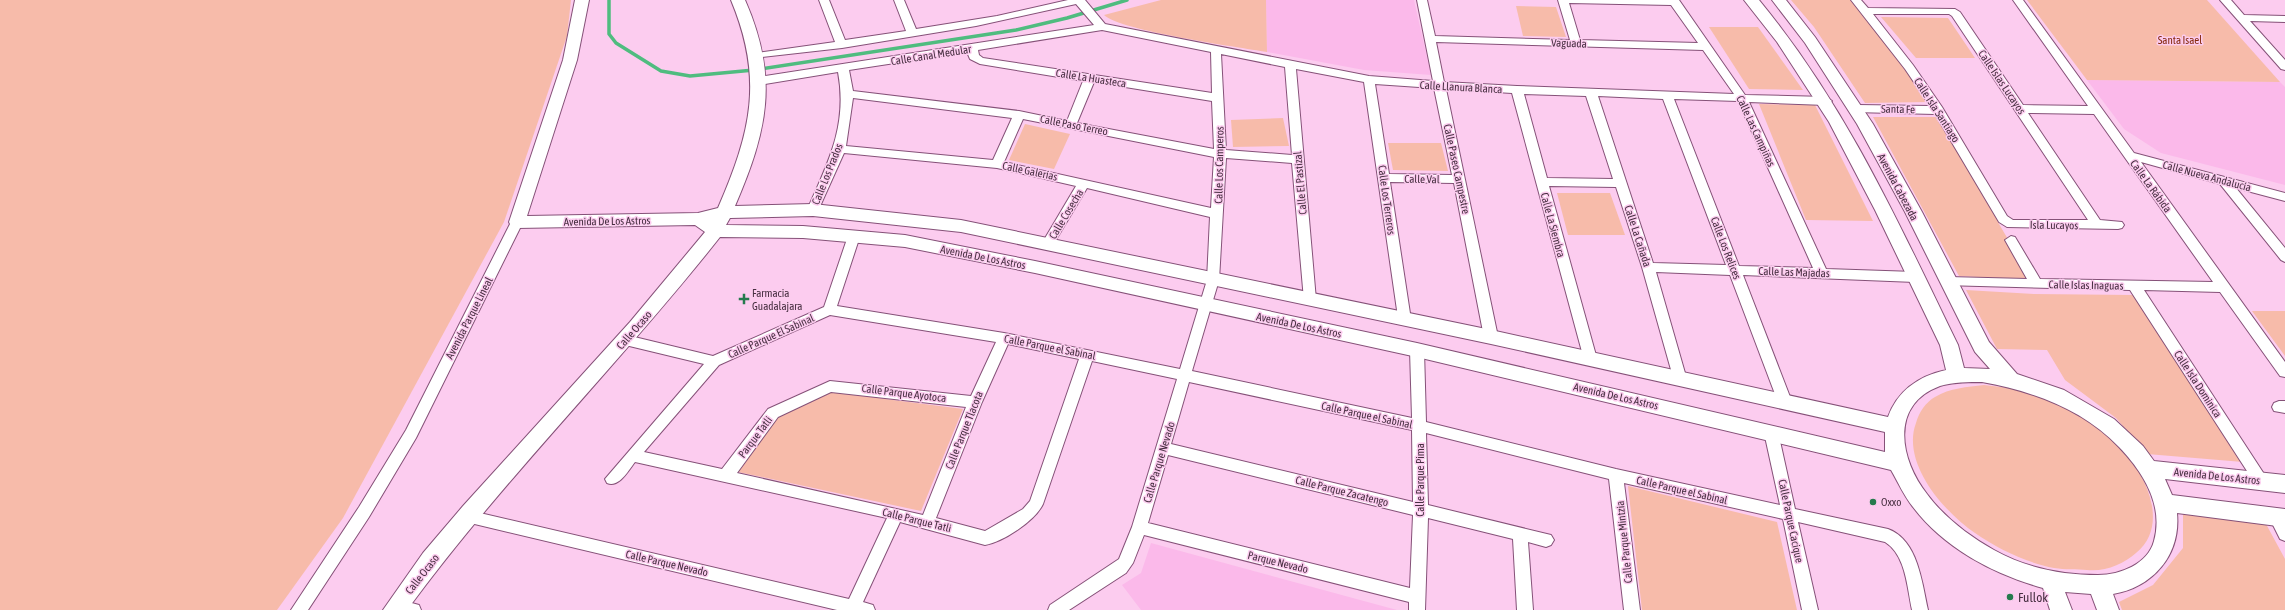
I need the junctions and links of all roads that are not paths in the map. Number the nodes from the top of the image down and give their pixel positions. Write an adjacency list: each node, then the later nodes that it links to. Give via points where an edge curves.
1 (582, 0): 62 (street, Avenida Parque Lineal, via 570,60)
2 (738, 0): 25 (street, Calle Ocaso)
3 (824, 0): 21 (street)
4 (899, 0): 18 (street)
5 (1422, 0): 19 (street, Calle Paseo Campestre)
6 (1564, 0): 13 (street); 20 (street)
7 (1751, 0): 39 (street, via 1792,49)
8 (1779, 0): 41 (street, Avenida Cabezada, via 1828,63)
9 (1856, 0): 14 (street, Calle Isla Santiago)
10 (2018, 0): 43 (street, Calle La Rábida)
11 (2224, 0): 15 (street)
12 (1079, 1): 17 (street); 18 (street, via 1021,16)
13 (1674, 1): 22 (street, Calle Las Campiñas)
14 (1866, 11): 40 (street, Calle Islas Lucayos, via 1954,12); 42 (street, Calle Isla Santiago)
15 (2241, 18): 16 (street); 26 (street)
16 (2285, 19)
17 (1098, 23): 23 (street, Calle Canal Medular); 24 (street, Calle Llanura Blanca)
18 (912, 34): 21 (street)
19 (1430, 39): 20 (street, Vaguada); 32 (street, Calle Paseo Campestre)
20 (1576, 43): 22 (street, Vaguada)
21 (842, 45): 25 (street)
22 (1708, 47): 38 (street, Calle Las Campiñas)
23 (972, 48): 28 (street, Calle Canal Medular); 29 (street, Calle La Huasteca, via 974,57 980,61)
24 (1216, 51): 27 (street, Calle Llanura Blanca); 37 (street, Calle Los Camperos)
25 (757, 58): 30 (street, Calle Ocaso)
26 (2284, 64)
27 (1290, 66): 31 (street, Calle Llanura Blanca); 49 (street, Calle El Pastizal)
28 (843, 68): 30 (street, Calle Canal Medular); 35 (street, Calle Los Prados)
29 (1090, 78): 37 (street, Calle La Huasteca); 45 (street)
30 (759, 79): 59 (street, Calle Ocaso, via 748,149)
31 (1369, 80): 32 (street, Calle Llanura Blanca); 51 (street, Calle Los Terreros)
32 (1440, 87): 33 (street, Calle Llanura Blanca); 52 (street, Calle Paseo Campestre)
33 (1517, 90): 34 (street, Calle Llanura Blanca); 54 (street, Calle La Siembra)
34 (1591, 93): 36 (street, Calle Llanura Blanca); 56 (street, Calle La Cañada)
35 (848, 94): 44 (street, Calle Paso Terreo); 46 (street, Calle Los Prados)
36 (1667, 96): 38 (street, Calle Llanura Blanca); 72 (street, Calle Los Relices)
37 (1219, 98): 47 (street, Calle Los Camperos)
38 (1742, 98): 39 (street, Calle Llanura Blanca); 73 (street, Calle Las Campiñas)
39 (1826, 101): 74 (street)
40 (2020, 108): 43 (street); 64 (street, Calle Islas Lucayos)
41 (1857, 109): 42 (street, Santa Fe); 76 (street, Avenida Cabezada)
42 (1938, 110): 63 (street, Calle Isla Santiago, via 1994,205 2003,219)
43 (2097, 110): 48 (street, Calle La Rábida)
44 (1019, 115): 45 (street, Calle Paso Terreo); 50 (street)
45 (1071, 124): 47 (street, Calle Paso Terreo)
46 (840, 149): 50 (street, Calle Galerías); 58 (street, Calle Los Prados)
47 (1220, 154): 49 (street, Calle Paso Terreo); 60 (street, Calle Los Camperos)
48 (2128, 155): 53 (street, Calle Nueva Andalucía); 79 (street, Calle La Rábida)
49 (1298, 158): 80 (street, Calle El Pastizal)
50 (997, 164): 55 (street, Calle Galerías)
51 (1384, 178): 52 (street, Calle Val); 83 (street, Calle Los Terreros)
52 (1460, 179): 84 (street, Calle Paseo Campestre)
53 (2224, 181): 57 (street, Calle Nueva Andalucía); 70 (street)
54 (1542, 182): 56 (street); 89 (street, Calle La Siembra)
55 (1084, 183): 60 (street, Calle Galerías); 69 (street, Calle Cosecha)
56 (1620, 183): 71 (street, Calle La Cañada)
57 (2285, 196)
58 (813, 210): 59 (street, Avenida De Los Astros); 69 (street, Avenida De Los Astros, via 869,214 961,226)
59 (725, 212): 61 (street, Avenida De Los Astros); 66 (street, Calle Ocaso)
60 (1218, 214): 75 (street, Calle Los Camperos)
61 (698, 219): 62 (street, Avenida De Los Astros); 66 (street)
62 (517, 222): 126 (street, Avenida Parque Lineal, via 411,434 364,512)
63 (2011, 224): 64 (street, Isla Lucayos)
64 (2097, 225): 65 (street, Isla Lucayos)
65 (2118, 225)
66 (715, 231): 67 (street, Avenida De Los Astros); 86 (street, Calle Ocaso)
67 (854, 236): 81 (street, Avenida De Los Astros, via 905,242 1027,265); 82 (street)
68 (2011, 240): 77 (street)
69 (1047, 245): 75 (street, Avenida De Los Astros)
70 (2285, 257)
71 (1648, 268): 72 (street, Calle Las Majadas); 95 (street, Calle La Cañada)
72 (1735, 270): 73 (street, Calle Las Majadas); 98 (street, Calle Los Relices)
73 (1821, 272): 74 (street, Calle Las Majadas)
74 (1915, 277): 93 (street, via 1949,345)
75 (1213, 280): 80 (street, Avenida De Los Astros); 81 (street, Calle Parque Nevado)
76 (1948, 282): 77 (street, Calle Islas Inaguas); 94 (street, Avenida Cabezada, via 1984,352)
77 (2036, 284): 78 (street, Calle Islas Inaguas)
78 (2134, 286): 79 (street, Calle Islas Inaguas); 109 (street, Calle Isla Dominica)
79 (2224, 287): 91 (street, Calle La Rábida)
80 (1310, 300): 83 (street, Avenida De Los Astros)
81 (1206, 306): 87 (street, Avenida De Los Astros); 92 (street, Calle Parque Nevado)
82 (829, 310): 85 (street, Calle Parque el Sabinal); 90 (street, Calle Parque El Sabinal)
83 (1404, 320): 84 (street, Avenida De Los Astros)
84 (1491, 337): 89 (street, Avenida De Los Astros)
85 (1004, 338): 88 (street, Calle Parque el Sabinal); 97 (street, Calle Parque Tlacota)
86 (626, 340): 90 (street, Calle Parque El Sabinal); 115 (street, Calle Ocaso)
87 (1417, 350): 99 (street, Calle Parque Pima); 101 (street, Avenida De Los Astros)
88 (1087, 355): 92 (street, Calle Parque el Sabinal); 116 (street, Calle Parque Tatli, via 1036,504 1030,512 988,538)
89 (1590, 359): 95 (street, Avenida De Los Astros)
90 (714, 361): 103 (street, Calle Parque El Sabinal)
91 (2285, 372)
92 (1184, 375): 99 (street, Calle Parque el Sabinal); 102 (street, Calle Parque Nevado)
93 (1957, 376): 94 (street); 100 (street, via 1933,381 1915,392 1901,407)
94 (2009, 378): 105 (street, via 2049,391 2088,411 2122,438)
95 (1680, 380): 98 (street, Avenida De Los Astros)
96 (834, 385): 97 (street, Calle Parque Ayotoca); 107 (street, Parque Tatli, via 773,413)
97 (975, 402): 116 (street, Calle Parque Tlacota)
98 (1785, 402): 100 (street, Avenida De Los Astros)
99 (1420, 426): 106 (street, Calle Parque el Sabinal); 112 (street, Calle Parque Pima)
100 (1894, 426): 104 (street)
101 (1771, 432): 104 (street, Avenida De Los Astros); 114 (street, Calle Parque Cacique)
102 (1163, 448): 112 (street, Calle Parque Zacatengo); 118 (street, Calle Parque Nevado)
103 (634, 456): 107 (street, Calle Parque Tatli); 108 (street, Calle Parque El Sabinal)
104 (1898, 463): 121 (street, via 1920,501 1958,538 2003,565)
105 (2149, 469): 109 (street, Avenida De Los Astros); 111 (street)
106 (1616, 475): 114 (street, Calle Parque el Sabinal); 129 (street, Calle Parque Mintzia)
107 (725, 477): 113 (street, Calle Parque Tatli)
108 (612, 479)
109 (2261, 481): 110 (street, Avenida De Los Astros)
110 (2285, 484)
111 (2165, 503): 117 (street); 122 (street, via 2168,533 2157,559 2134,578)
112 (1421, 510): 119 (street, Calle Parque Zacatengo); 123 (street, Calle Parque Pima)
113 (896, 514): 116 (street, Calle Parque Tatli); 125 (street)
114 (1789, 515): 130 (street, Calle Parque Cacique); 131 (street, Calle Parque el Sabinal, via 1888,536 1899,542 1906,553)
115 (466, 516): 124 (street, Calle Ocaso); 125 (street, Calle Parque Nevado)
116 (927, 522)
117 (2282, 523)
118 (1139, 527): 123 (street, Parque Nevado); 127 (street, Calle Parque Nevado, via 1121,568)
119 (1520, 535): 120 (street, Calle Parque Zacatengo); 128 (street)
120 (1546, 540)
121 (2051, 582): 122 (street); 132 (street)
122 (2099, 586): 133 (street)
123 (1416, 603)
124 (401, 609)
125 (857, 609)
126 (299, 610)
127 (1056, 610)
128 (1525, 610)
129 (1632, 610)
130 (1810, 610)
131 (1920, 610)
132 (2061, 610)
133 (2108, 610)

